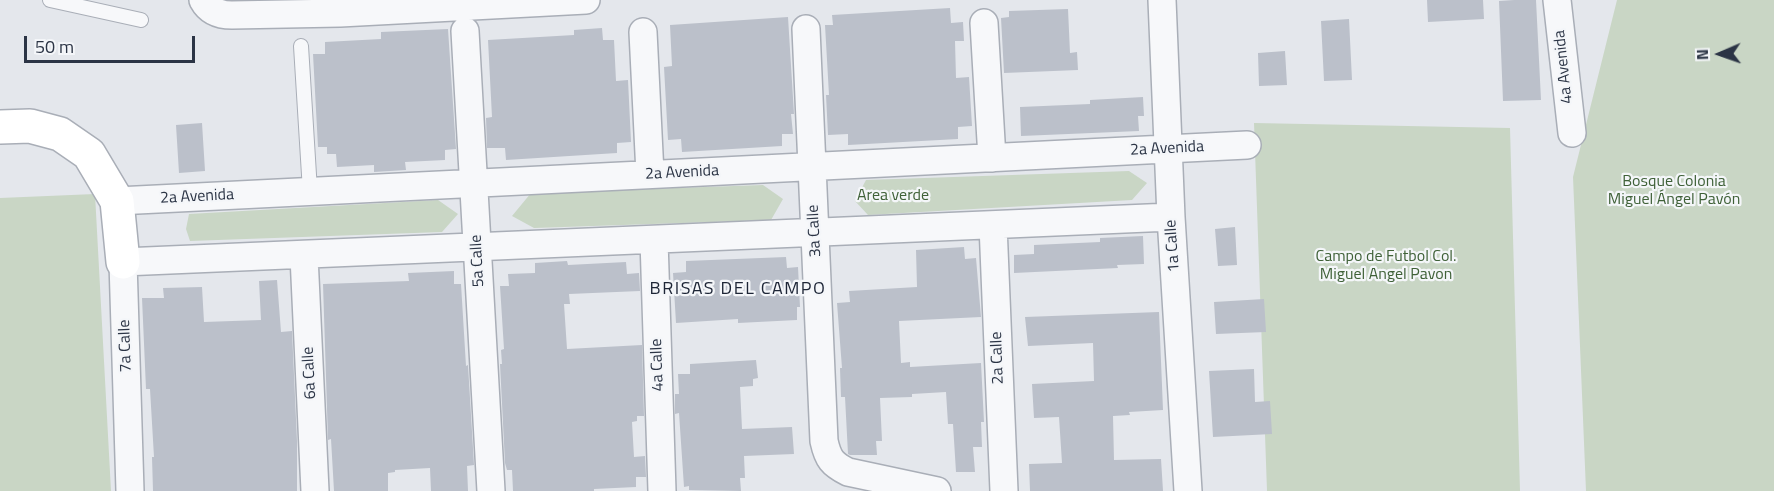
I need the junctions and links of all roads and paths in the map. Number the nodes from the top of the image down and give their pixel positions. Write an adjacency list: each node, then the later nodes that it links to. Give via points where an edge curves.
1 (50, 0): 8 (lane)
2 (586, 0): 7 (street)
3 (1162, 0): 16 (street, 1a Calle)
4 (1557, 0): 14 (street, 4a Avenida)
5 (205, 3): 6 (street, via 224,15)
6 (340, 6): 7 (street)
7 (462, 13): 20 (street, 5a Calle)
8 (141, 20)
9 (984, 23): 17 (street)
10 (806, 29): 18 (street, 3a Calle)
11 (643, 32): 19 (street)
12 (302, 46): 21 (lane)
13 (0, 127): 22 (street, via 30,126 60,134 89,154)
14 (1572, 133)
15 (1246, 145): 16 (street, 2a Avenida)
16 (1168, 148): 17 (street, 2a Avenida); 23 (street, 1a Calle)
17 (992, 158): 18 (street, 2a Avenida)
18 (811, 166): 19 (street, 2a Avenida); 25 (street, 3a Calle)
19 (650, 174): 20 (street, 2a Avenida)
20 (474, 183): 21 (street, 2a Avenida); 27 (street, 5a Calle)
21 (310, 191): 22 (street, 2a Avenida)
22 (117, 201): 29 (street, 7a Calle)
23 (1171, 217): 24 (street); 36 (street, 1a Calle)
24 (993, 225): 25 (street); 35 (street, 2a Calle)
25 (815, 232): 26 (street); 34 (street, 3a Calle, via 827,456 848,472)
26 (654, 240): 27 (street); 33 (street, 4a Calle)
27 (478, 247): 28 (street); 32 (street, 5a Calle)
28 (304, 256): 29 (street); 31 (street, 6a Calle)
29 (123, 262): 30 (street, 7a Calle)
30 (130, 491)
31 (315, 491)
32 (491, 491)
33 (662, 491)
34 (937, 491)
35 (1004, 491)
36 (1188, 491)

